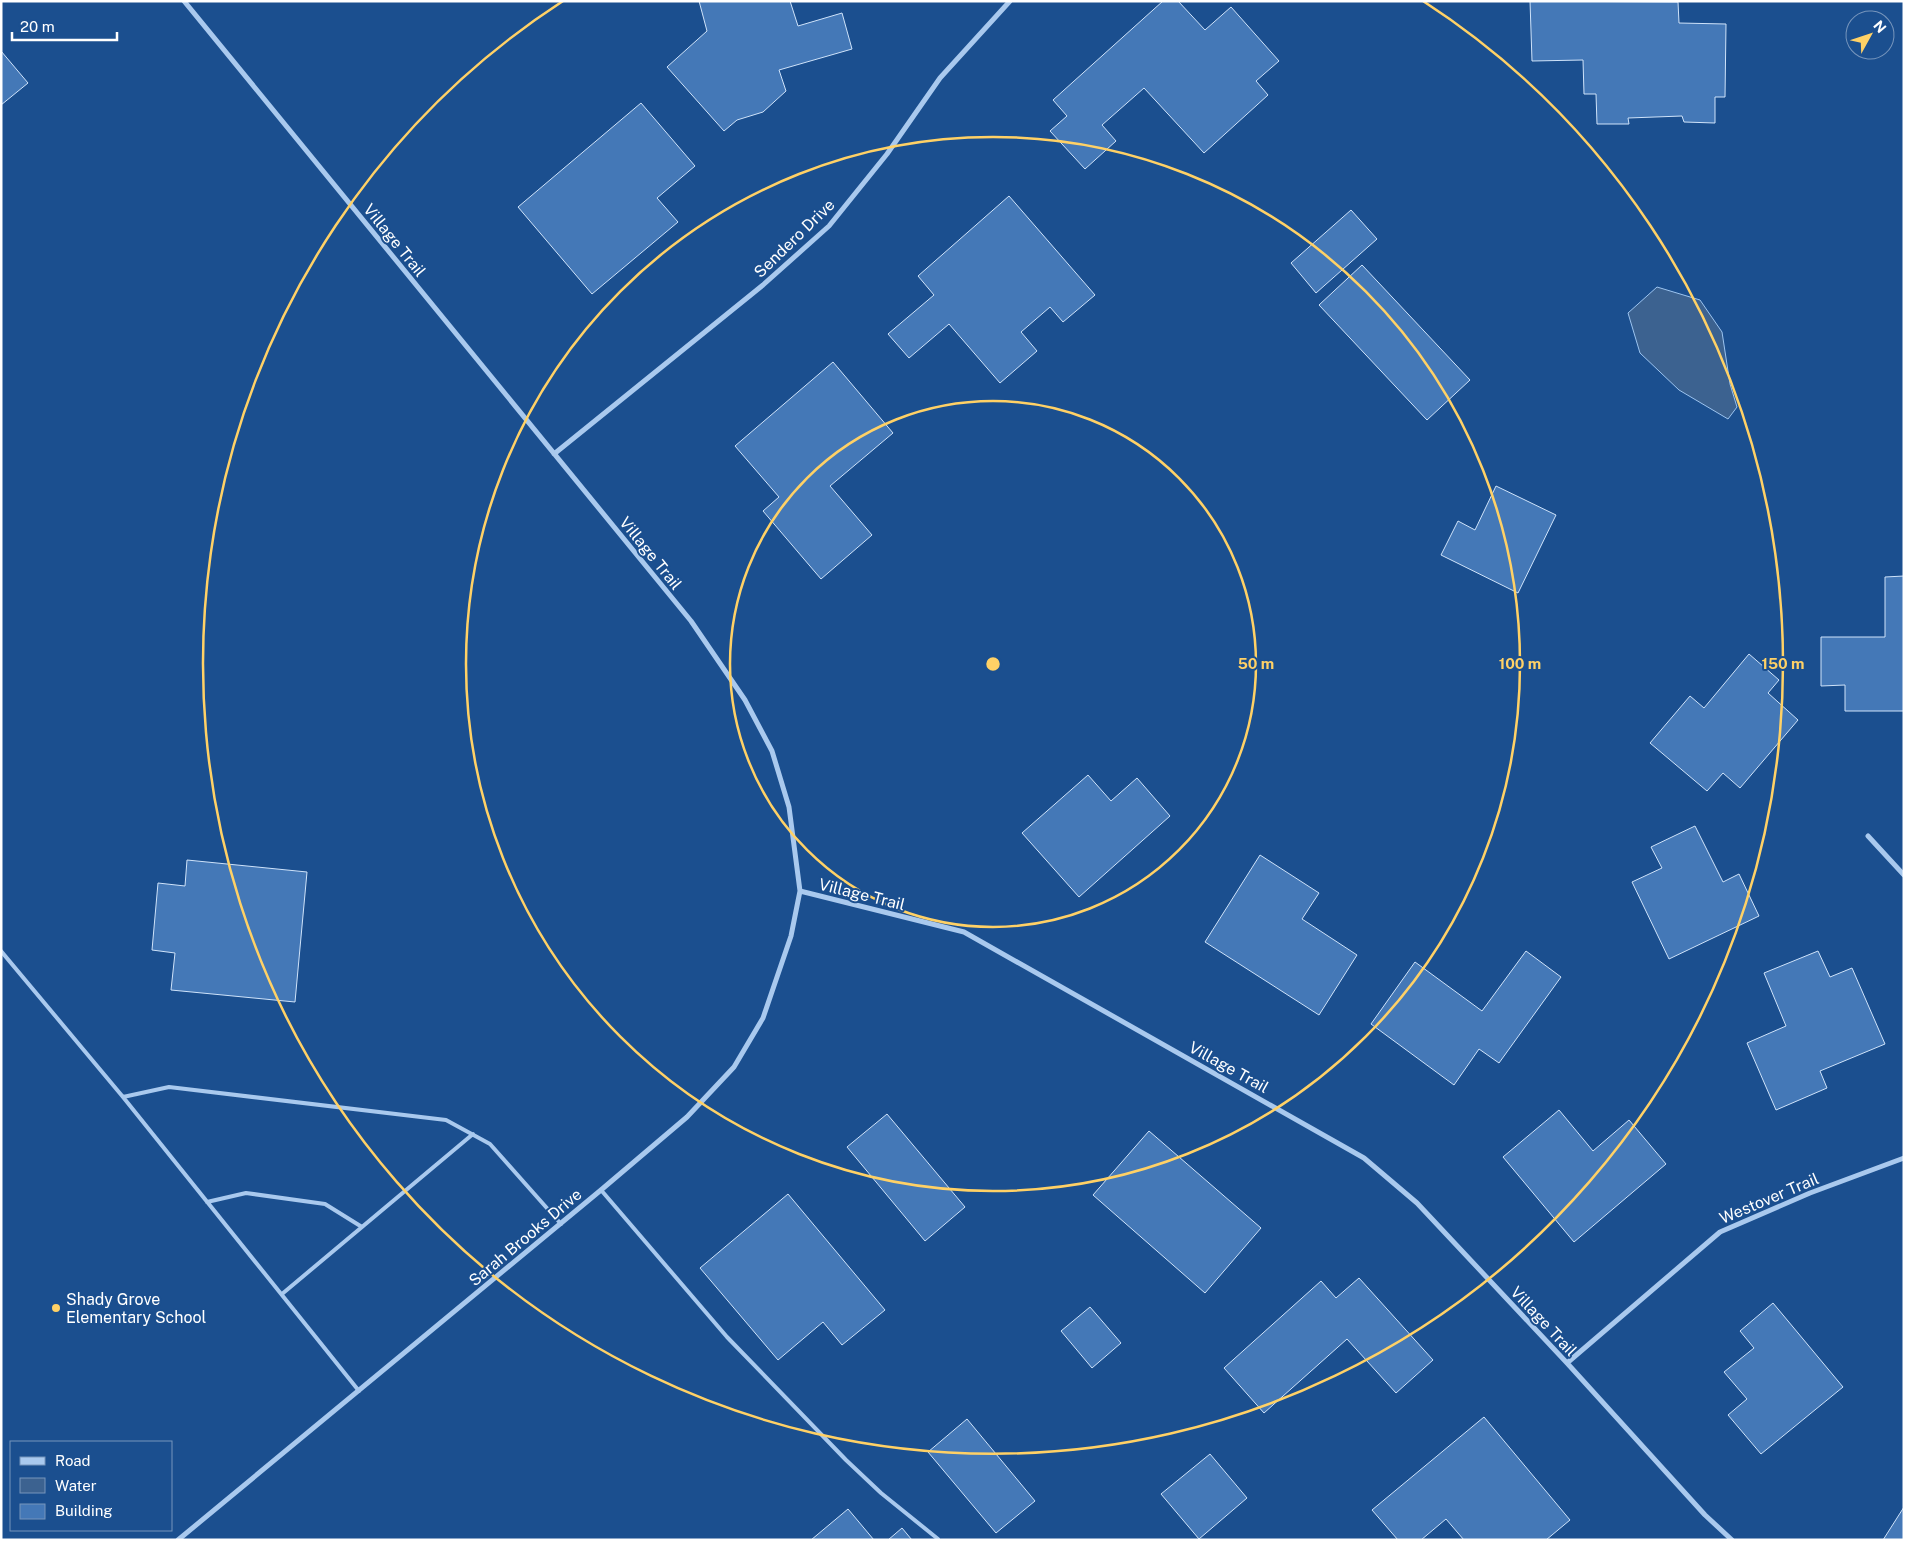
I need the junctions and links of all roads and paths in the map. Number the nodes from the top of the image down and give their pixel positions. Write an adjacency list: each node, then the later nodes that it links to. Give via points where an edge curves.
1 (184, 1): 3 (street, Village Trail)
2 (1010, 1): 3 (street, Sendero Drive, via 940,78 887,154 829,226 763,286)
3 (554, 454): 6 (street, Village Trail, via 690,621 745,700 772,751 789,807)
4 (1868, 836): 5 (street)
5 (1904, 875)
6 (800, 891): 11 (street, Sarah Brooks Drive, via 791,936 763,1018 734,1067 688,1117); 16 (street, Village Trail, via 964,932 1364,1158 1418,1203)
7 (1, 950): 8 (lane)
8 (123, 1096): 9 (lane, via 169,1087 446,1120); 12 (lane)
9 (473, 1134): 13 (lane, via 490,1144); 14 (lane)
10 (1904, 1158): 16 (street, Westover Trail, via 1810,1193 1720,1232)
11 (601, 1190): 13 (street, Sarah Brooks Drive); 19 (lane, via 727,1337 846,1460)
12 (207, 1202): 14 (lane, via 246,1193 325,1204); 15 (lane)
13 (561, 1224): 17 (street, Sarah Brooks Drive)
14 (362, 1227): 15 (lane)
15 (282, 1294): 17 (lane)
16 (1567, 1363): 20 (street, Village Trail, via 1705,1515)
17 (359, 1391): 18 (street, Sarah Brooks Drive)
18 (178, 1540)
19 (938, 1540)
20 (1732, 1540)

